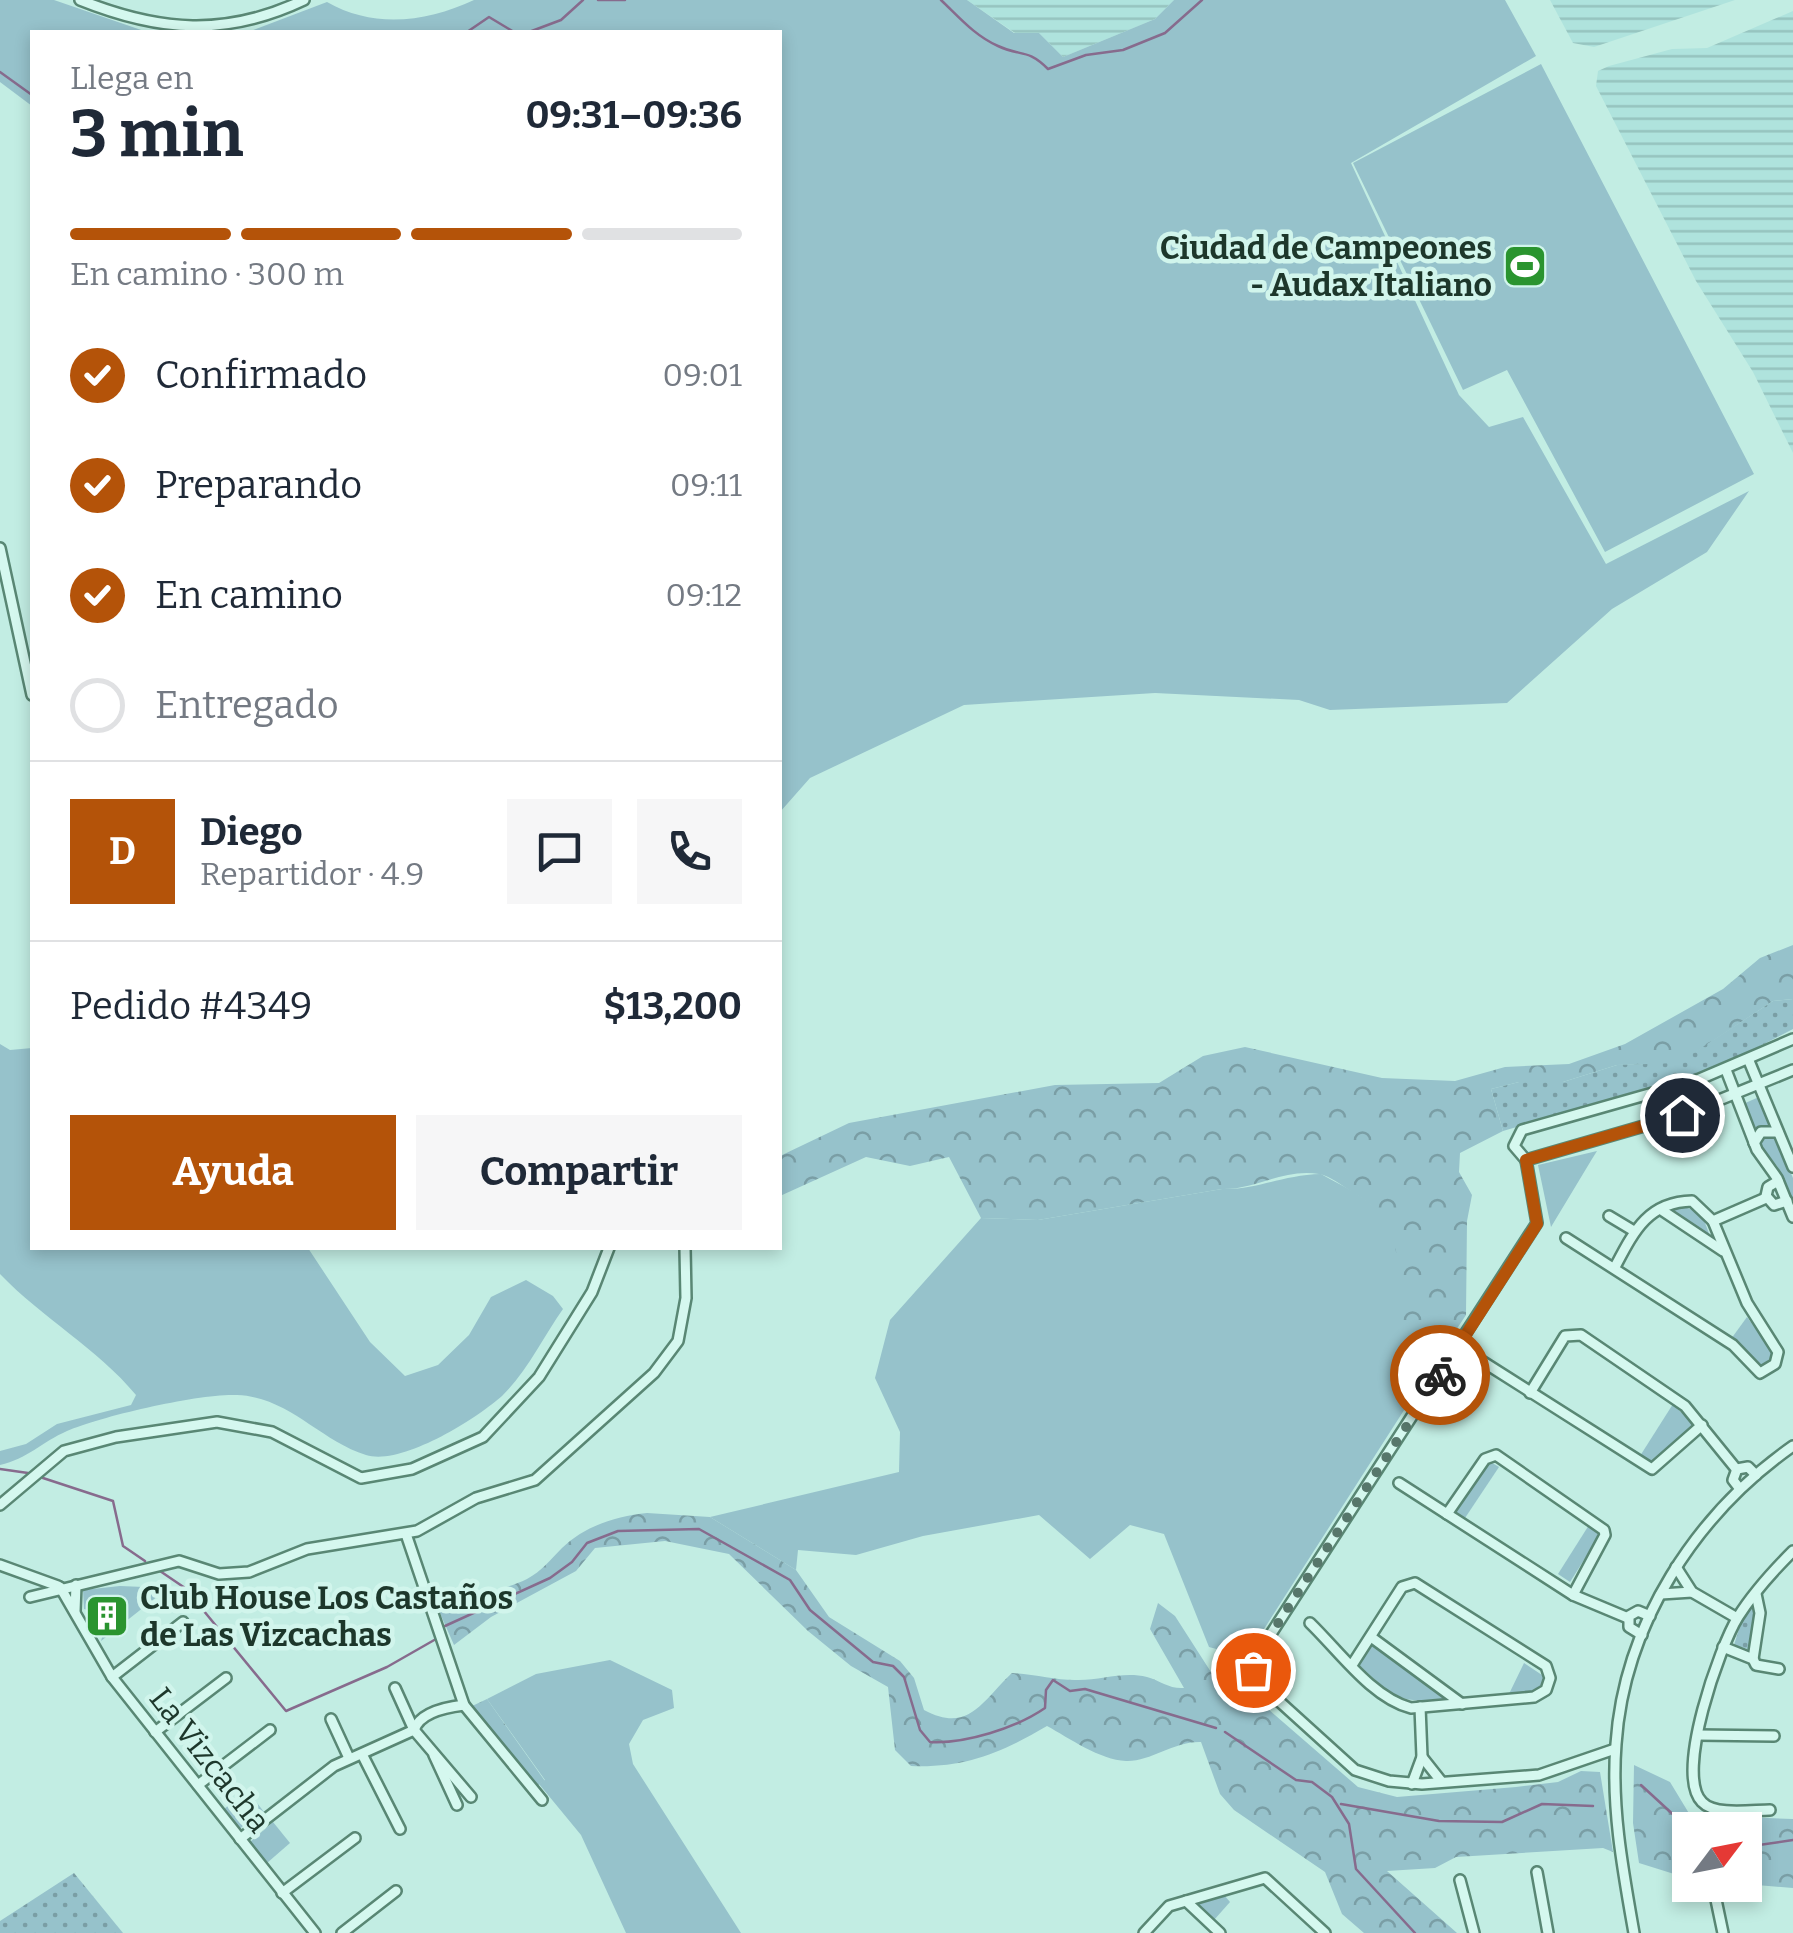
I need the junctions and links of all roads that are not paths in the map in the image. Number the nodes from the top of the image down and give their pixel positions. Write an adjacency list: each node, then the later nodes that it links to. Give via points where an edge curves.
1 (80, 0): 2 (street, via 180,26 231,26)
2 (298, 1)
3 (0, 548): 4 (street)
4 (30, 687)
5 (1793, 1039): 6 (street)
6 (1749, 1061): 7 (street); 9 (street)
7 (1726, 1070): 10 (street); 13 (street, via 1526,1128 1514,1142)
8 (1793, 1070): 9 (street)
9 (1760, 1087): 10 (street); 11 (street)
10 (1736, 1096): 12 (street); 13 (street)
11 (1778, 1132): 12 (street, via 1761,1132); 14 (street)
12 (1754, 1143): 15 (street)
13 (1526, 1160): 81 (street, via 1537,1224 1254,1662 1260,1683 1355,1770)
14 (1793, 1167)
15 (1778, 1181): 16 (street); 17 (street)
16 (1766, 1198): 17 (street, via 1774,1205); 21 (street)
17 (1786, 1201): 20 (street)
18 (1663, 1211): 21 (street, via 1692,1201); 22 (street, via 1643,1217); 26 (street)
19 (1608, 1216): 22 (street)
20 (1793, 1216)
21 (1713, 1221): 26 (street)
22 (1634, 1231): 27 (street)
23 (1566, 1238): 27 (street)
24 (609, 1250): 36 (street, via 592,1292 539,1377 483,1437 412,1469 361,1478 272,1432 216,1422 64,1451)
25 (684, 1250): 38 (street, via 686,1298 678,1342 654,1373 548,1472)
26 (1724, 1251): 27 (street, via 1778,1352 1775,1364 1760,1373 1733,1344)
27 (1615, 1267)
28 (1477, 1358): 29 (street)
29 (1530, 1393): 30 (street, via 1652,1469); 30 (street, via 1572,1332 1677,1400)
30 (1702, 1425): 32 (street)
31 (1793, 1446): 33 (street)
32 (1736, 1470): 33 (street); 35 (street)
33 (1756, 1475): 35 (street)
34 (1399, 1484): 37 (street)
35 (1740, 1489): 41 (street)
36 (0, 1505)
37 (1447, 1514): 47 (street); 47 (street, via 1485,1459 1496,1456 1604,1530)
38 (406, 1534): 42 (street, via 307,1549 232,1575 179,1560); 65 (street)
39 (1792, 1552): 46 (street)
40 (0, 1565): 43 (street)
41 (1676, 1567): 44 (street); 45 (street)
42 (76, 1585): 43 (street); 49 (street)
43 (60, 1586): 48 (street); 49 (street, La Vizcacha)
44 (1692, 1592): 45 (street); 52 (street)
45 (1661, 1594): 50 (street)
46 (1756, 1594): 52 (street); 58 (street, via 1760,1613)
47 (1574, 1595): 51 (street)
48 (30, 1597)
49 (75, 1611): 61 (street, La Vizcacha)
50 (1650, 1616): 51 (street, via 1638,1611); 55 (street)
51 (1628, 1618): 55 (street, via 1630,1629)
52 (1737, 1618): 57 (street)
53 (183, 1622): 61 (street)
54 (1310, 1624): 59 (street)
55 (1642, 1636): 73 (street, via 1623,1693)
56 (1371, 1637): 59 (street); 64 (street); 64 (street, via 1402,1587 1415,1583 1548,1670 1548,1687 1538,1696)
57 (1723, 1647): 58 (street); 71 (street)
58 (1752, 1658): 60 (street, via 1756,1666)
59 (1352, 1665): 66 (street, via 1393,1703)
60 (1779, 1669)
61 (112, 1676): 70 (street, La Vizcacha)
62 (226, 1678): 70 (street)
63 (395, 1688): 69 (street)
64 (1462, 1704): 66 (street)
65 (464, 1706): 69 (street, via 426,1717); 84 (street)
66 (1420, 1707): 76 (street)
67 (331, 1719): 78 (street)
68 (270, 1730): 82 (street)
69 (414, 1730): 74 (street); 75 (street)
70 (154, 1732): 82 (street, La Vizcacha)
71 (1698, 1734): 72 (street); 86 (street, via 1695,1776 1702,1802 1714,1809)
72 (1774, 1736)
73 (1615, 1749): 77 (street); 79 (street)
74 (433, 1752): 83 (street); 85 (street)
75 (363, 1756): 78 (street); 87 (street)
76 (1422, 1757): 80 (street); 81 (street)
77 (1590, 1757): 79 (street, via 1608,1763); 80 (street, via 1540,1775)
78 (350, 1758): 89 (street)
79 (1616, 1776): 103 (street)
80 (1441, 1782): 81 (street)
81 (1412, 1784)
82 (198, 1785): 89 (street, La Vizcacha)
83 (472, 1798)
84 (542, 1800)
85 (456, 1805)
86 (1770, 1810)
87 (400, 1829)
88 (355, 1838): 93 (street)
89 (240, 1839): 93 (street, La Vizcacha)
90 (1538, 1872): 102 (street)
91 (1460, 1880): 101 (street)
92 (396, 1891): 97 (street)
93 (282, 1893): 96 (street, La Vizcacha)
94 (1186, 1901): 98 (street, via 1163,1909); 99 (street); 100 (street, via 1265,1878)
95 (1716, 1902): 104 (street)
96 (315, 1933)
97 (342, 1933)
98 (1144, 1933)
99 (1220, 1933)
100 (1326, 1933)
101 (1474, 1933)
102 (1548, 1933)
103 (1634, 1933)
104 (1723, 1933)

